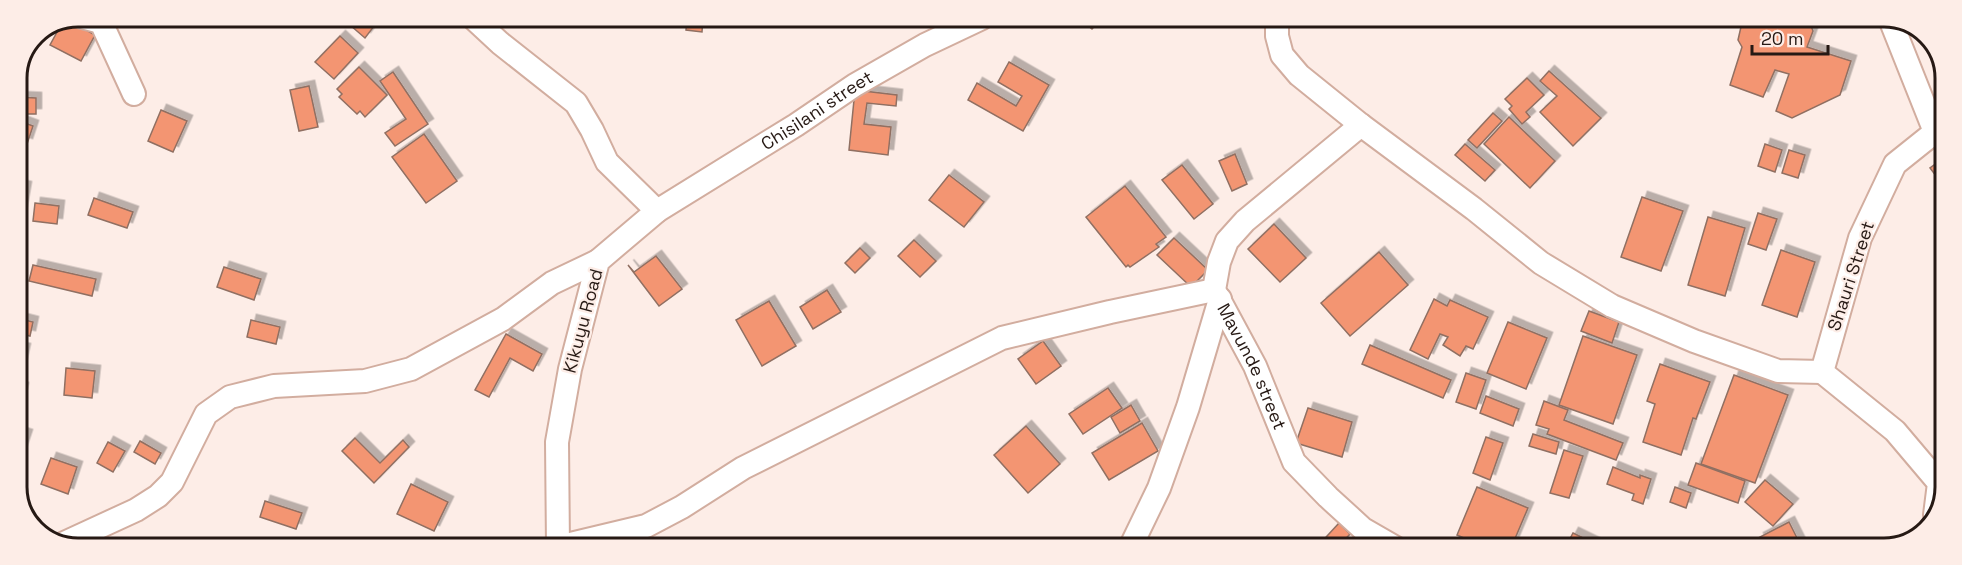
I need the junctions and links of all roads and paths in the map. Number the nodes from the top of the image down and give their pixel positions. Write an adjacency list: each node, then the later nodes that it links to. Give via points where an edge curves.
1 (103, 27): 6 (street)
2 (483, 27): 10 (street, via 576,103 607,162)
3 (963, 27): 10 (street, Chisilani street, via 855,85)
4 (1276, 27): 8 (street, via 1282,55 1299,75)
5 (1895, 29): 7 (street, Shauri Street)
6 (134, 94)
7 (1935, 119)
8 (1361, 125): 12 (street, Mavunde street, via 1245,221 1227,241 1219,262); 13 (street, via 1541,263 1612,306 1778,371)
9 (1935, 134): 13 (street, Shauri Street, via 1895,164 1860,238)
10 (657, 211): 11 (street, Kikuyu Road)
11 (598, 261): 15 (street, via 552,283 503,319 411,369 365,381 274,386 230,397 206,414 172,482 158,496); 16 (street, Kikuyu Road, via 556,442)
12 (1217, 294): 17 (street, via 1110,312 1002,338 743,468 646,525); 18 (street, via 1188,407 1159,488); 19 (street, Mavunde street, via 1255,366 1294,462 1363,529)
13 (1822, 372): 14 (street, via 1895,431)
14 (1935, 478)
15 (76, 538)
16 (558, 538)
17 (594, 538)
18 (1135, 538)
19 (1379, 538)

